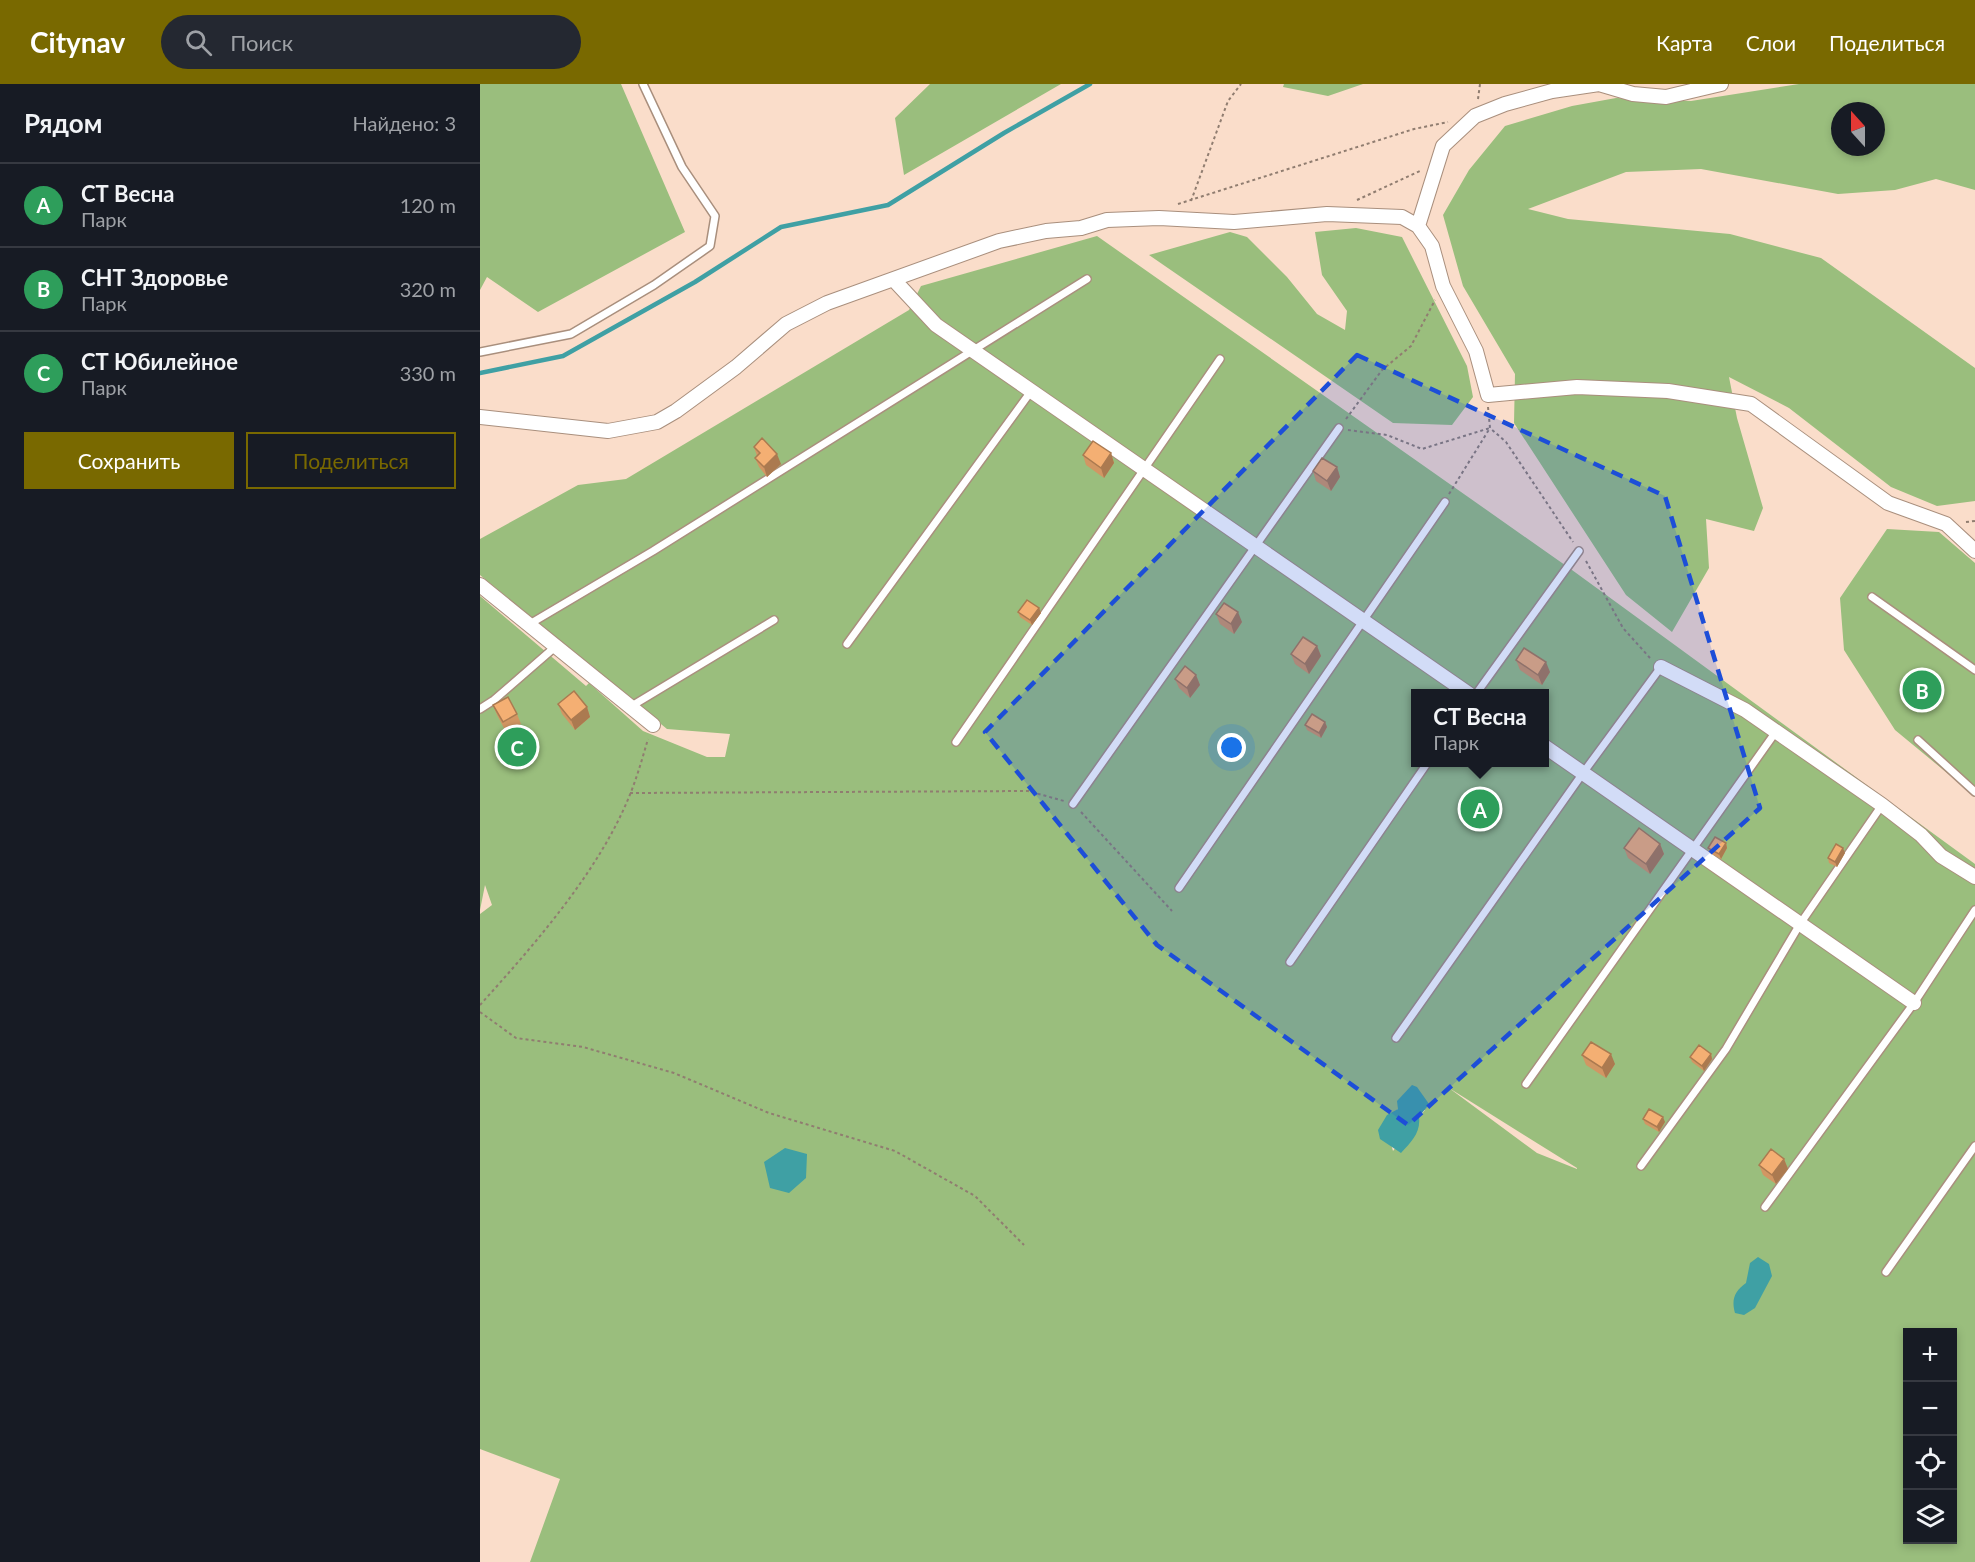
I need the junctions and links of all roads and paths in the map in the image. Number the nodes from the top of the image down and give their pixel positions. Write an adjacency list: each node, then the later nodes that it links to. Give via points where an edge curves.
1 (643, 84): 14 (lane, via 682,167 715,216 710,246 571,334)
2 (1241, 84): 6 (path, via 1228,101)
3 (1721, 84): 4 (street, via 1666,97 1633,94 1599,84 1552,91)
4 (1475, 116): 6 (path, via 1414,129); 9 (street, via 1443,146)
5 (1427, 164): 8 (path, via 1419,172)
6 (1191, 201): 7 (path)
7 (1170, 206)
8 (1327, 214): 9 (street, via 1402,217); 11 (street, via 1234,222 1107,220 999,241)
9 (1418, 226): 12 (street, via 1432,246)
10 (1087, 279): 13 (lane)
11 (894, 280): 13 (street, via 936,325); 18 (street, via 827,303 786,324 736,367 657,422 608,431)
12 (1443, 286): 17 (street, via 1476,351); 19 (path, via 1411,346 1382,370)
13 (975, 351): 16 (street); 30 (lane)
14 (480, 352)
15 (1220, 359): 21 (lane)
16 (1032, 390): 21 (street); 31 (lane)
17 (1488, 395): 20 (path); 25 (street, via 1589,388 1668,391 1751,404 1888,503 1946,524)
18 (480, 417)
19 (1339, 428): 20 (path, via 1387,435 1422,449); 23 (lane)
20 (1490, 428): 22 (path); 24 (path, via 1506,442)
21 (1146, 469): 23 (street); 42 (lane)
22 (1444, 502): 29 (lane)
23 (1256, 544): 29 (street); 48 (lane)
24 (1578, 551): 33 (path, via 1623,627); 36 (lane)
25 (1975, 551)
26 (480, 585): 30 (street)
27 (1872, 597): 34 (lane)
28 (774, 620): 37 (lane)
29 (1364, 620): 35 (street); 52 (lane)
30 (528, 625): 32 (street)
31 (847, 644)
32 (555, 646): 37 (street); 38 (lane)
33 (1661, 667): 40 (street, via 1746,710); 45 (lane)
34 (1975, 670)
35 (1463, 689)
36 (1479, 689)
37 (630, 706): 39 (street)
38 (480, 709)
39 (653, 726): 47 (path)
40 (1775, 733): 49 (street); 50 (lane)
41 (1918, 740): 46 (lane)
42 (956, 742)
43 (1549, 749): 45 (street)
44 (1425, 767): 56 (lane)
45 (1583, 773): 50 (street); 60 (lane)
46 (1975, 792)
47 (630, 793): 48 (path, via 1028,791); 58 (path, via 587,871 536,942)
48 (1073, 804): 54 (path)
49 (1882, 805): 51 (street, via 1941,856); 55 (lane)
50 (1691, 848): 55 (street); 61 (lane)
51 (1975, 877)
52 (1179, 888)
53 (1975, 910): 57 (lane)
54 (1172, 911)
55 (1800, 924): 57 (street); 63 (lane, via 1726,1049)
56 (1290, 962)
57 (1914, 1003): 64 (lane)
58 (480, 1005)
59 (480, 1012): 65 (path, via 516,1038 583,1047 674,1073 769,1113 896,1150 975,1196)
60 (1396, 1038)
61 (1526, 1084)
62 (1975, 1146): 66 (lane)
63 (1641, 1166)
64 (1765, 1207)
65 (1024, 1245)
66 (1886, 1272)

